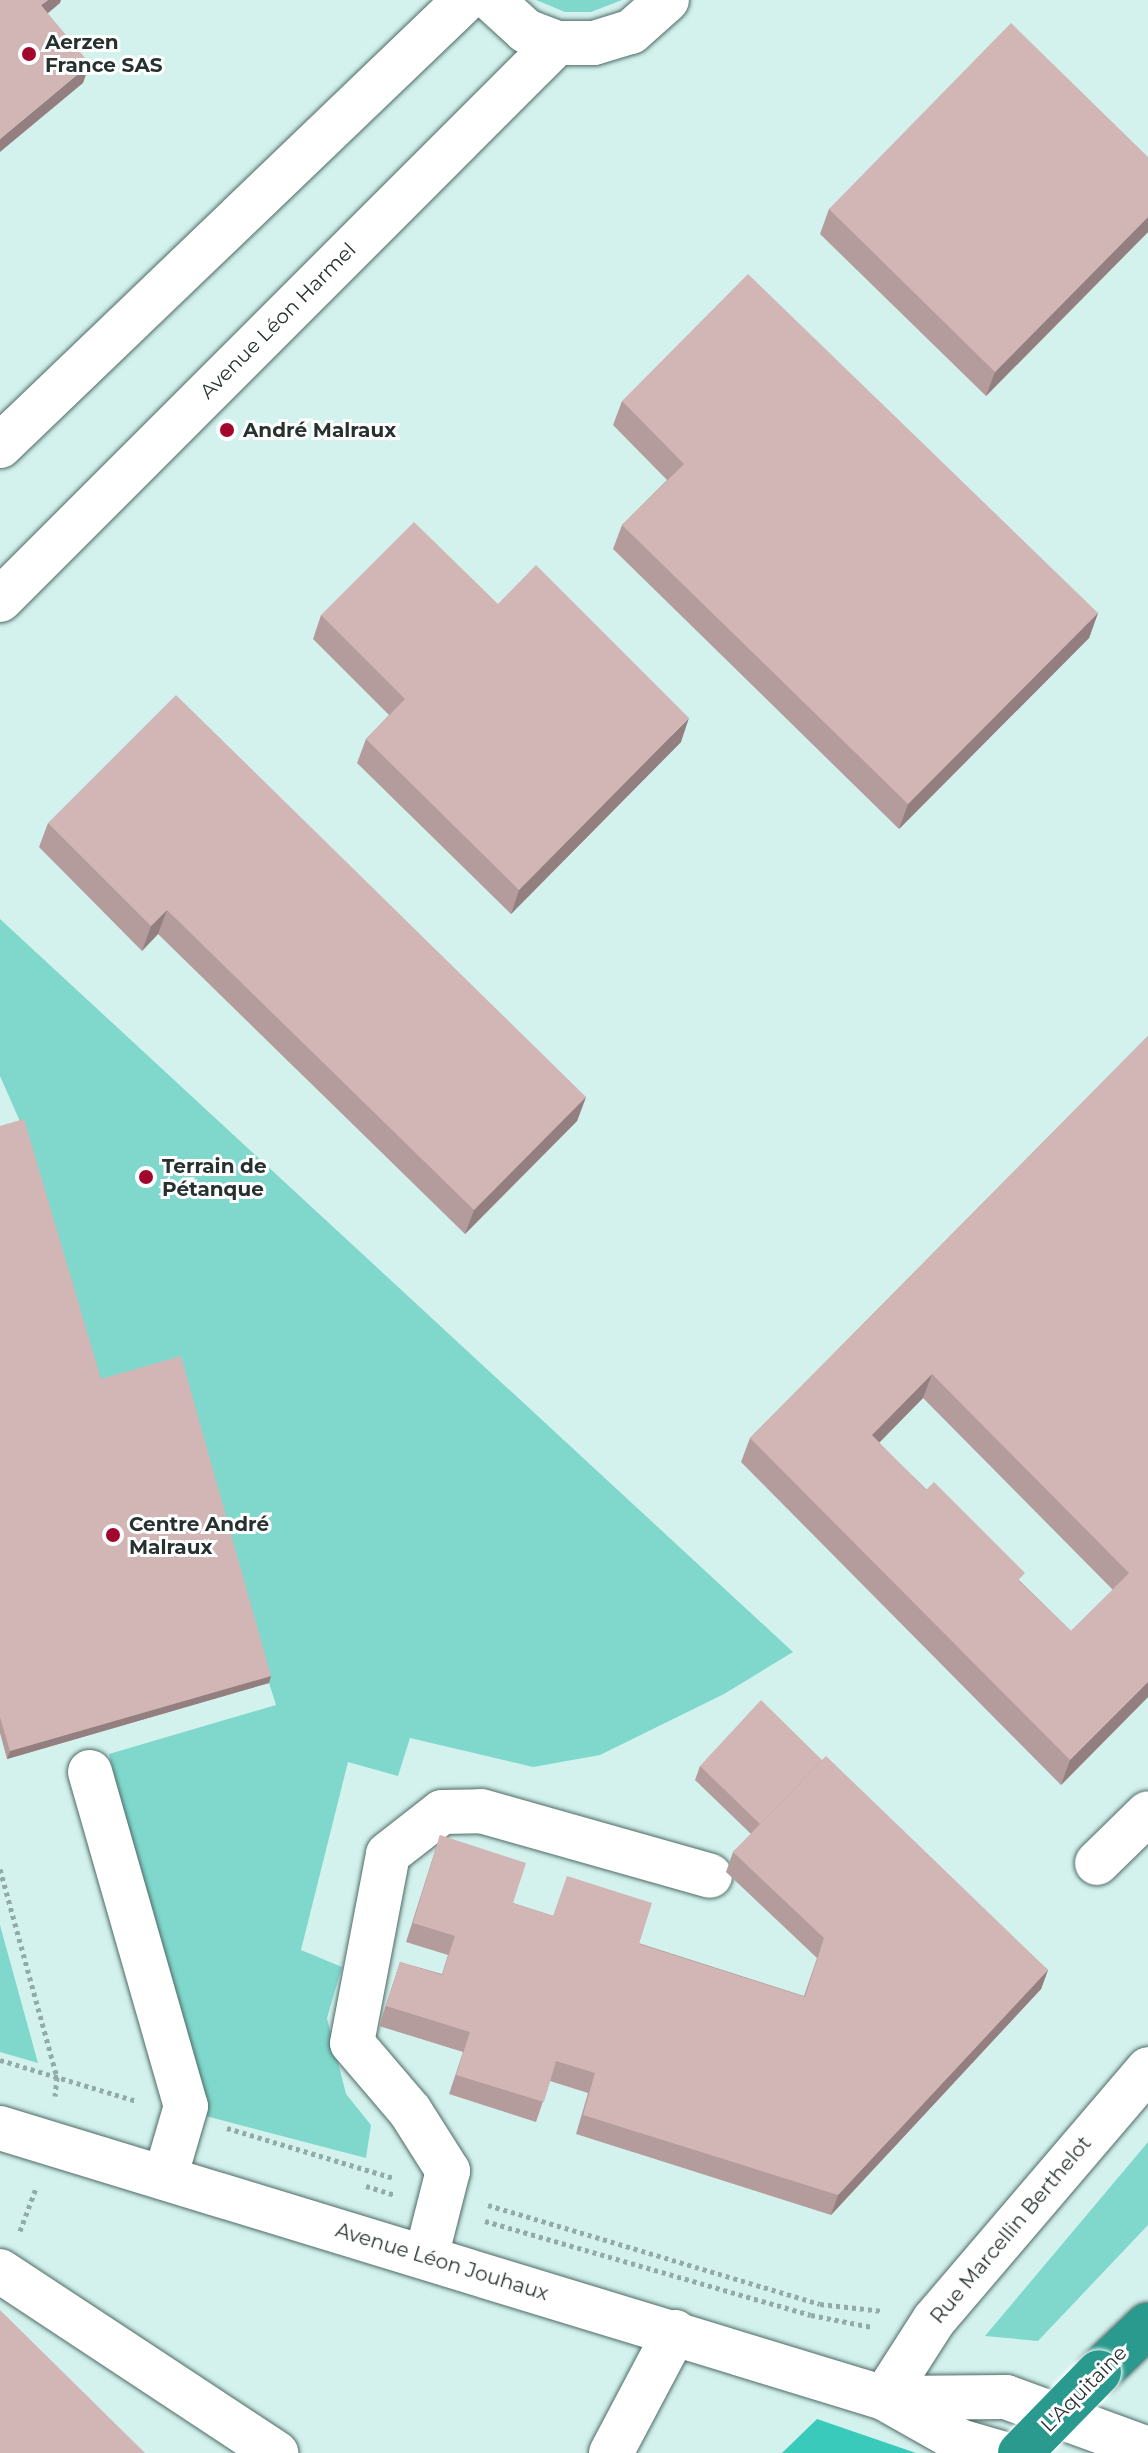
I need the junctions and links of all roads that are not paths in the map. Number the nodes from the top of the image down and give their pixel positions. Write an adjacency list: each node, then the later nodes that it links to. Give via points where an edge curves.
1 (465, 0): 5 (street)
2 (492, 0): 4 (street, via 526,31)
3 (667, 0): 4 (street, via 631,32 594,43)
4 (557, 43): 6 (street, Avenue Léon Harmel)
5 (0, 446)
6 (0, 600)
7 (90, 1772): 13 (street, via 186,2106)
8 (1148, 1813): 9 (street)
9 (1097, 1863)
10 (710, 1876): 14 (street, via 481,1811 442,1812 388,1854 352,2043 410,2111 448,2171)
11 (1148, 2069): 18 (street, Rue Marcellin Berthelot, via 934,2320)
12 (0, 2128): 13 (street, Avenue Léon Jouhaux)
13 (165, 2178): 14 (street, Avenue Léon Jouhaux)
14 (426, 2257): 17 (street, Avenue Léon Jouhaux)
15 (0, 2271): 20 (street)
16 (1148, 2325): 23 (highway, L'Aquitaine, bridge)
17 (675, 2332): 18 (street, Avenue Léon Jouhaux); 21 (street)
18 (884, 2398): 19 (street, Avenue Léon Jouhaux, via 1006,2397); 22 (street, Avenue Léon Jouhaux, via 960,2441)
19 (1148, 2449)
20 (276, 2453)
21 (611, 2453)
22 (1001, 2453)
23 (1020, 2453)

